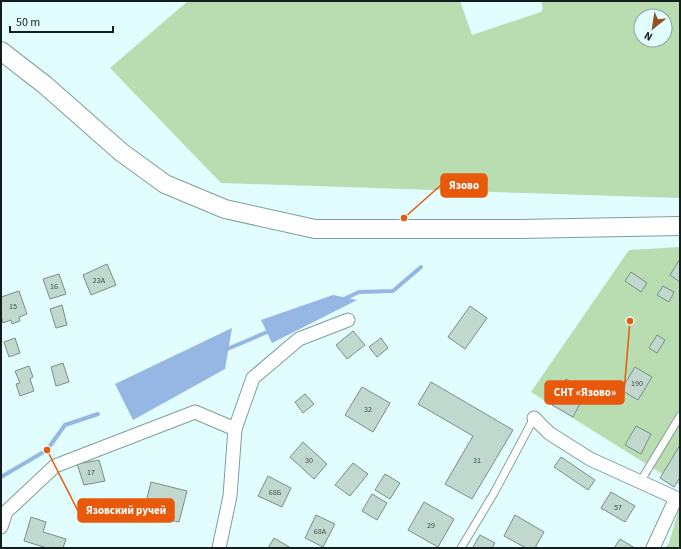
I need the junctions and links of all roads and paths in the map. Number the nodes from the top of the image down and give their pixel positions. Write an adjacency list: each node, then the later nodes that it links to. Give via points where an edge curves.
1 (1, 51): 2 (main road, via 45,85 121,152 165,184 225,209 315,229)
2 (680, 226)
3 (348, 320): 6 (street, via 299,339 254,378)
4 (680, 416): 7 (lane)
5 (534, 418): 7 (street, via 549,433 590,458); 10 (lane)
6 (235, 428): 8 (street, via 195,412 55,466 6,512); 9 (street, via 230,496)
7 (640, 482): 11 (street, via 676,498)
8 (1, 526)
9 (219, 548)
10 (461, 548)
11 (653, 548)

